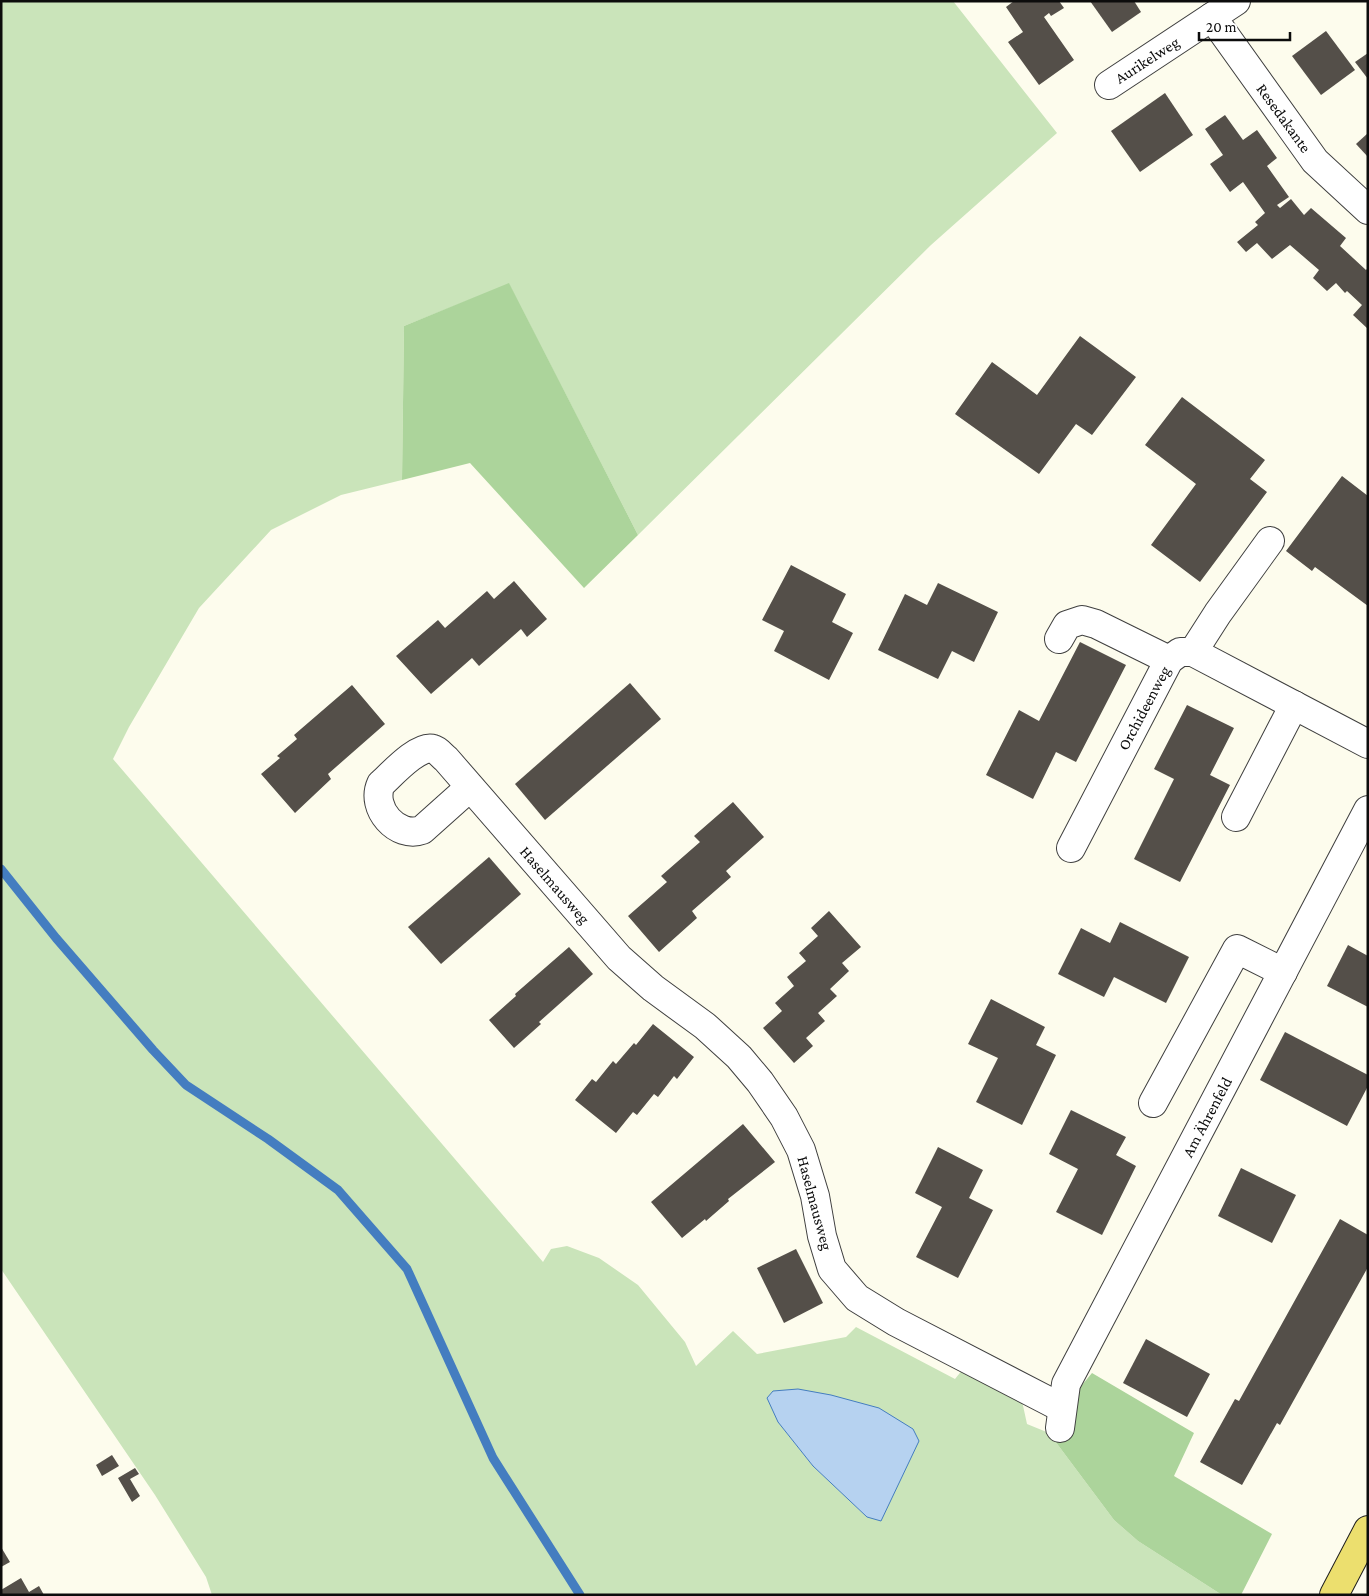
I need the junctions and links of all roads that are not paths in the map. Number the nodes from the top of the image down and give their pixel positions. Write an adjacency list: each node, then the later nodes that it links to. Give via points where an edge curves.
1 (1236, 1): 2 (street, Aurikelweg)
2 (1212, 17): 3 (street, Aurikelweg); 4 (street, Resedakante, via 1314,161)
3 (1108, 85)
4 (1368, 210)
5 (1270, 541): 7 (street, Orchideenweg, via 1218,613)
6 (1059, 639): 7 (street, via 1067,625 1082,620)
7 (1181, 656): 8 (street); 13 (street, Orchideenweg)
8 (1294, 705): 9 (street); 12 (street)
9 (1368, 744)
10 (470, 788): 16 (street, Haselmausweg, via 619,958 705,1026 739,1057 760,1082 801,1150 832,1269 857,1298)
11 (1368, 810): 14 (street, Am Ährenfeld)
12 (1236, 817)
13 (1071, 848)
14 (1283, 972): 15 (street, via 1237,949); 16 (street, Am Ährenfeld, via 1066,1384)
15 (1153, 1103)
16 (1061, 1418)
17 (1368, 1530): 18 (main road)
18 (1334, 1595)

